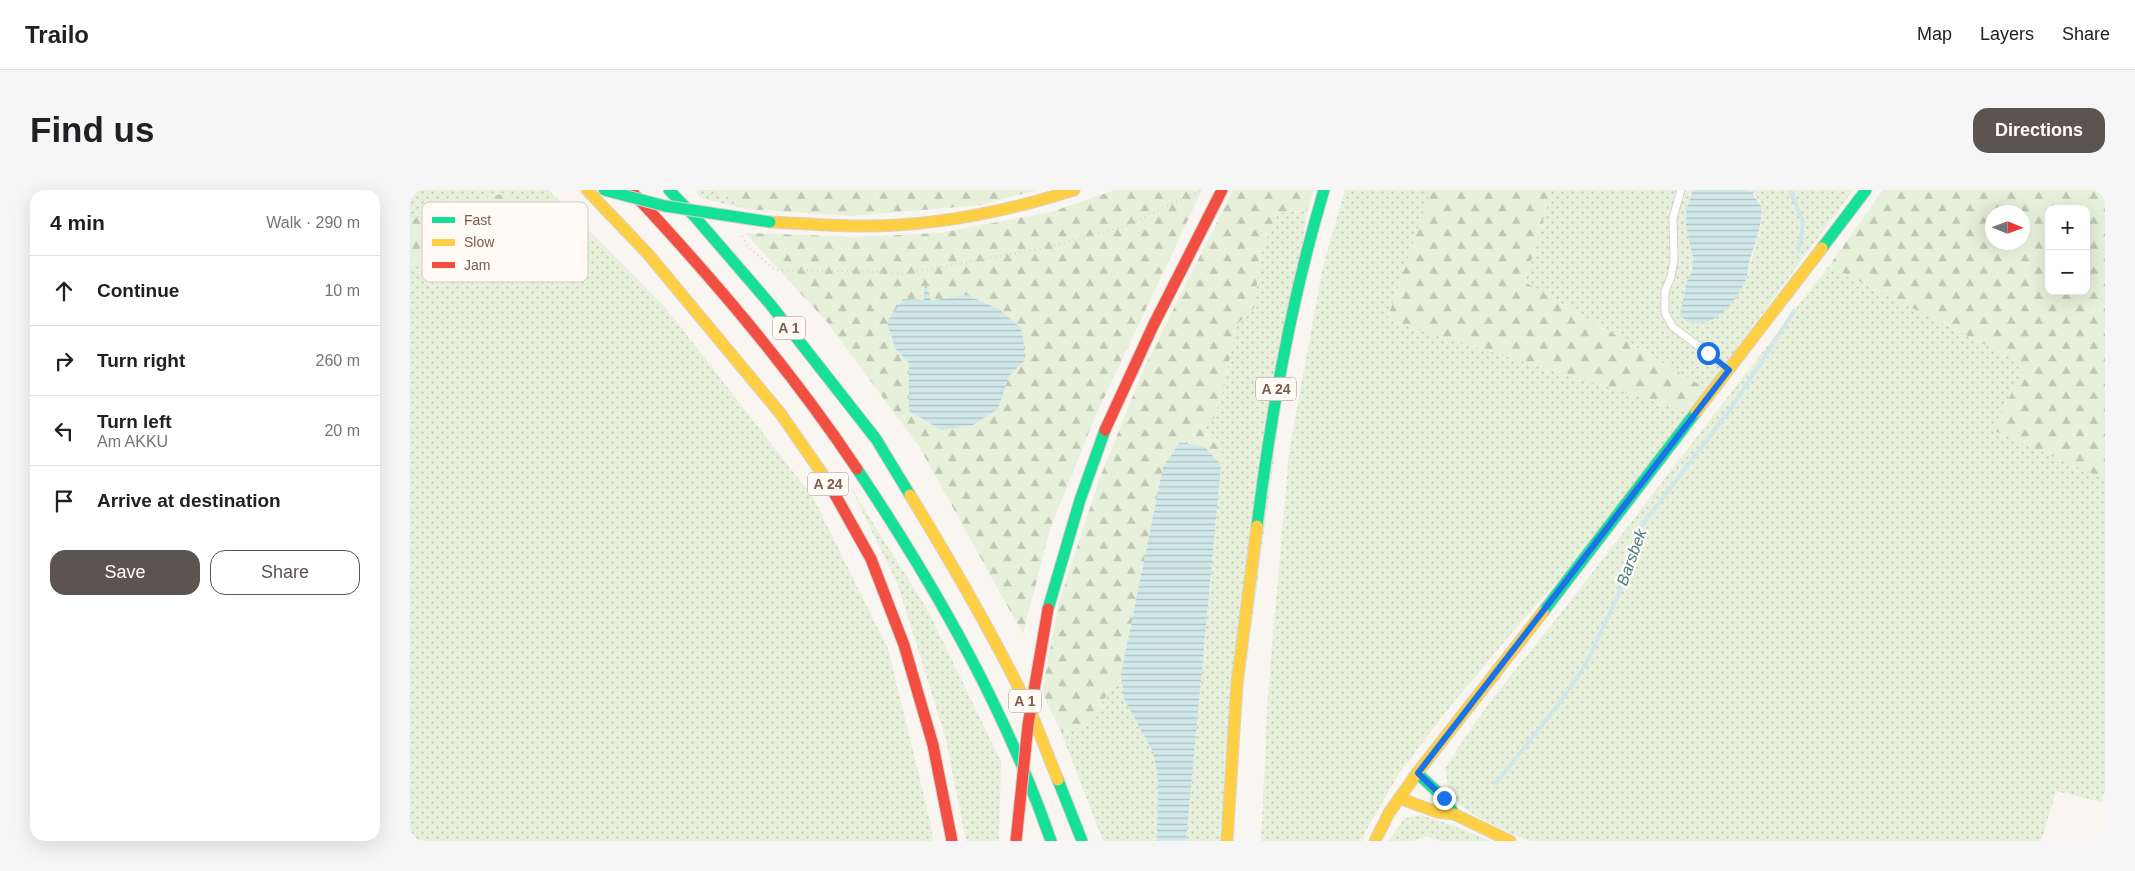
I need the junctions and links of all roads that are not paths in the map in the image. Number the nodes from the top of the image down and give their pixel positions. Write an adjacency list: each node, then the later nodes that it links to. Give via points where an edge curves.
1 (587, 190): 16 (main road, A 24, via 648,254 780,413 824,476 871,559 904,645 933,744)
2 (604, 190): 5 (main road, bridge, via 685,210 770,222 859,226 935,221 1023,206)
3 (630, 190): 18 (main road, A 1, via 672,233 800,386 892,519 1001,716)
4 (669, 190): 19 (main road, A 1, via 770,304 876,439 945,552 1027,704)
5 (1074, 190)
6 (1222, 190): 17 (main road, bridge, via 1135,363 1092,464 1069,535 1048,609 1035,672 1025,737)
7 (1324, 190): 11 (main road, A 24, via 1285,339 1263,467)
8 (1681, 190): 10 (lane, via 1673,218 1674,260 1665,291 1665,313 1673,327)
9 (1866, 190): 10 (main road)
10 (1729, 370): 13 (main road)
11 (1250, 592): 12 (main road, A 24); 20 (main road, A 24, via 1239,661)
12 (1249, 681)
13 (1418, 773): 14 (main road); 15 (main road, via 1444,798)
14 (1399, 798): 15 (main road, via 1437,812); 21 (main road)
15 (1454, 814): 22 (main road)
16 (952, 841)
17 (1016, 841)
18 (1051, 841)
19 (1082, 841)
20 (1227, 841)
21 (1375, 841)
22 (1510, 841)

